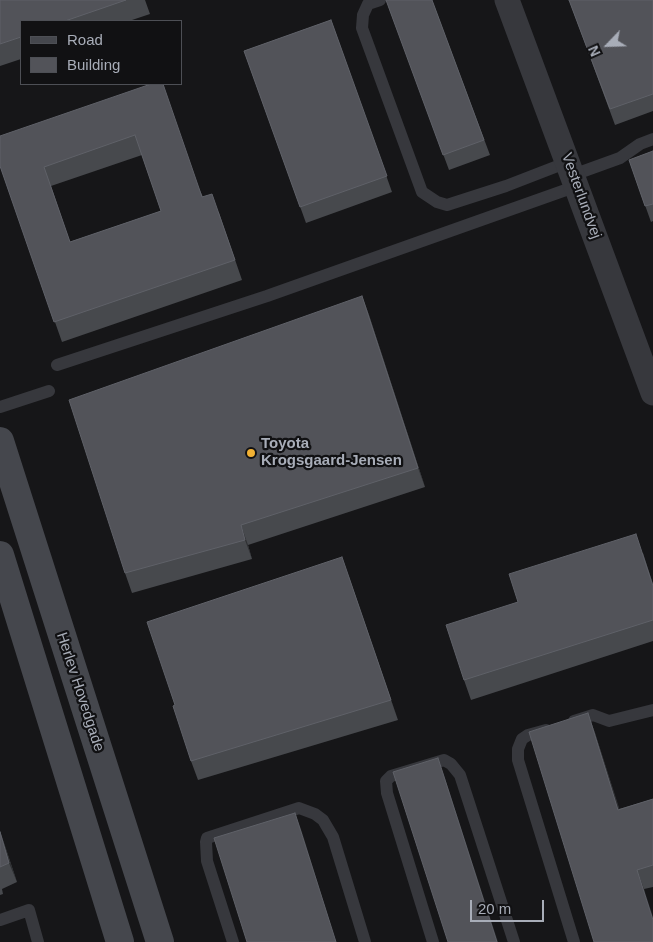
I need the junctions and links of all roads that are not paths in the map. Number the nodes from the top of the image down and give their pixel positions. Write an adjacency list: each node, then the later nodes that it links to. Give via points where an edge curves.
1 (380, 0): 4 (lane, via 368,4 362,28 422,192 447,205 506,186)
2 (507, 0): 4 (street, Vesterlundvej)
3 (653, 139): 4 (lane, via 620,158)
4 (573, 174): 5 (lane, via 276,293); 7 (street, Vesterlundvej)
5 (57, 365)
6 (49, 391): 8 (lane)
7 (653, 393)
8 (0, 407)
9 (0, 441): 15 (main road, Herlev Hovedgade)
10 (2, 569): 14 (main road)
11 (653, 710): 20 (lane, via 610,722 593,715 528,735 522,739 518,749 518,760)
12 (0, 920): 13 (lane, via 29,910)
13 (38, 942)
14 (120, 942)
15 (160, 942)
16 (233, 942): 17 (lane, via 207,861 207,838 299,808 323,820 332,837)
17 (366, 942)
18 (433, 942): 19 (lane, via 386,781 391,776 444,760 460,775)
19 (514, 942)
20 (574, 942)

